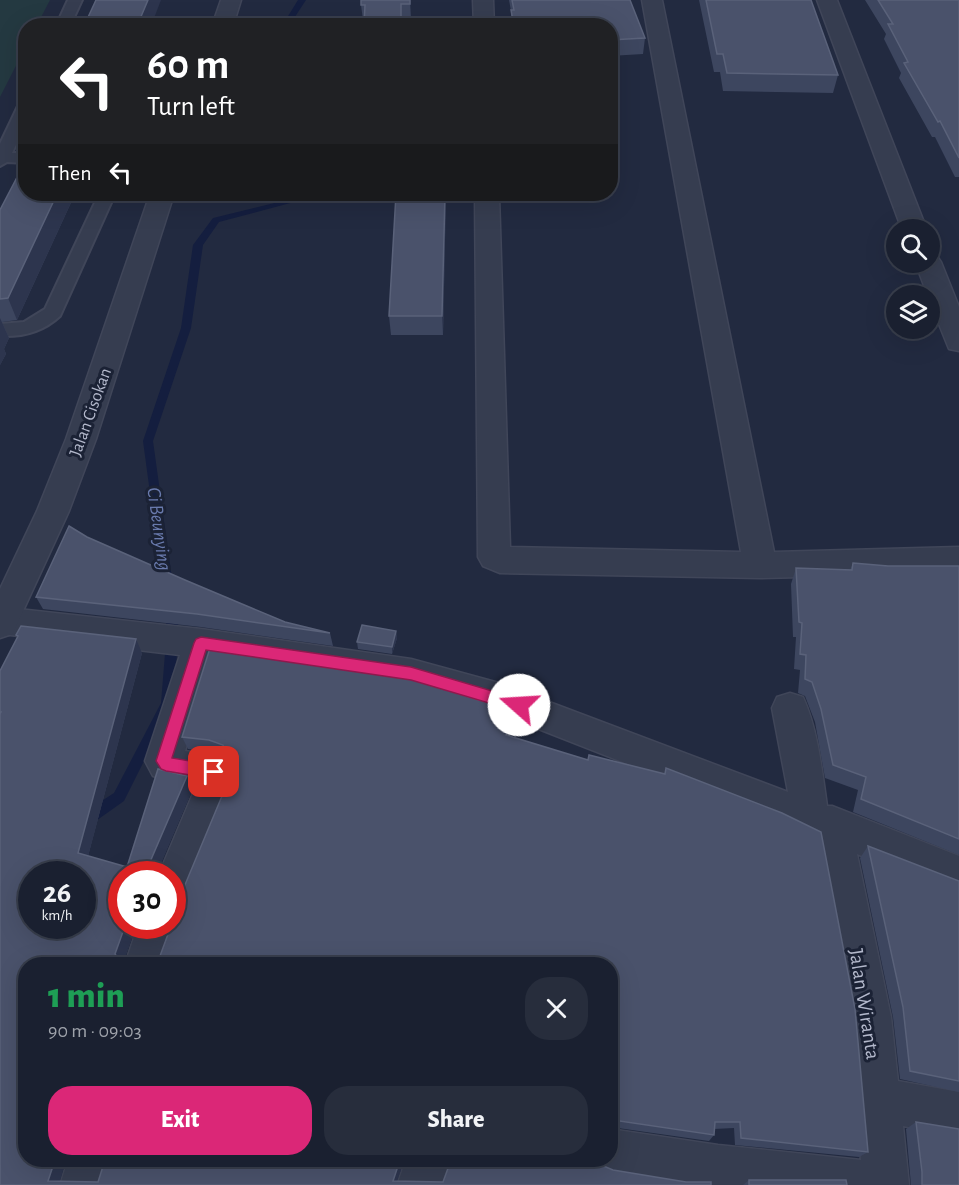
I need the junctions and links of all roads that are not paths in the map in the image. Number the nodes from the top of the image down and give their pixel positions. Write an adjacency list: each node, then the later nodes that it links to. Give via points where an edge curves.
1 (75, 0): 6 (lane)
2 (231, 0): 7 (street)
3 (483, 0): 8 (street)
4 (652, 0): 20 (street)
5 (827, 0): 15 (street)
6 (67, 18)
7 (225, 18)
8 (484, 18)
9 (18, 123): 11 (lane)
10 (18, 158): 11 (lane)
11 (1, 159)
12 (104, 201): 17 (lane, via 53,312 37,324)
13 (160, 201): 21 (street, Jalan Cisokan, via 81,439 53,511)
14 (487, 201): 20 (street, via 494,557)
15 (911, 219)
16 (932, 273): 18 (street)
17 (0, 330)
18 (959, 342)
19 (959, 560): 20 (street)
20 (760, 565)
21 (1, 622): 22 (street)
22 (197, 643): 24 (street, via 411,674 499,698); 25 (street, via 163,761 214,772 216,783)
23 (790, 708): 24 (street, Jalan Wiranta, via 804,772)
24 (821, 820): 26 (street); 29 (street, Jalan Wiranta, via 870,1017)
25 (184, 861)
26 (959, 875)
27 (154, 939): 28 (street)
28 (147, 957)
29 (878, 1099): 30 (street); 37 (street, Jalan Wiranta)
30 (959, 1114)
31 (618, 1152): 36 (street, via 718,1168)
32 (89, 1167): 34 (street)
33 (426, 1167): 35 (street)
34 (83, 1185)
35 (420, 1185)
36 (880, 1185)
37 (886, 1185)

